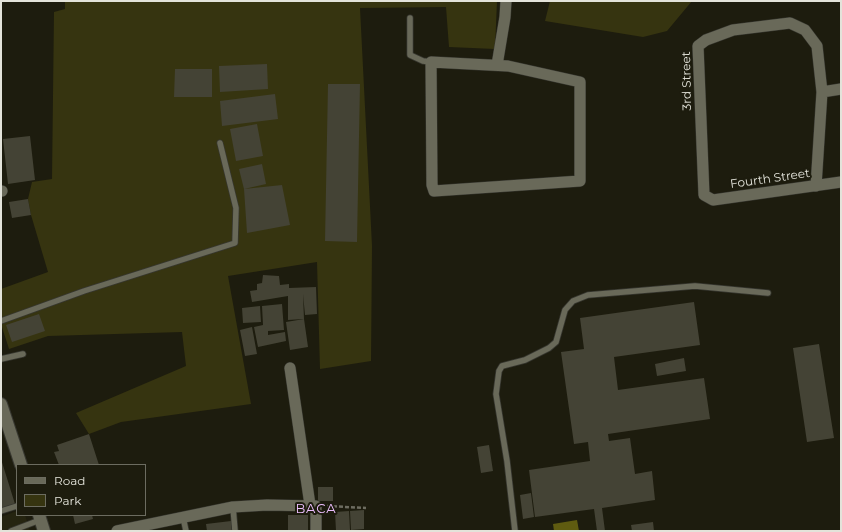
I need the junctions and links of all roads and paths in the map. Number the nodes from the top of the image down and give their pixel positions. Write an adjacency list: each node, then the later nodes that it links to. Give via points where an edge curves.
1 (506, 1): 4 (street)
2 (410, 18): 3 (lane, via 410,55)
3 (431, 62): 4 (street); 4 (street, via 434,191 580,181 580,82)
4 (497, 65)
5 (841, 89): 6 (street)
6 (822, 92): 9 (street, 3rd Street); 10 (street, 3rd Street, via 817,46 805,30 790,24 733,30 706,40 698,46)
7 (220, 143): 12 (lane, via 236,208 235,243 84,291)
8 (841, 182): 9 (street, Fourth Street)
9 (816, 186): 10 (street, Fourth Street, via 713,200)
10 (704, 195)
11 (768, 293): 30 (lane, via 695,286 588,295 573,301 565,310 556,342 549,348 525,360 502,366 496,394)
12 (1, 321)
13 (23, 354): 14 (lane)
14 (1, 359)
15 (290, 368): 19 (street)
16 (1, 404): 17 (main road)
17 (22, 464)
18 (16, 506): 22 (lane)
19 (313, 506): 20 (street, via 267,504); 21 (path); 29 (street)
20 (233, 507): 23 (street); 28 (lane)
21 (366, 508)
22 (1, 511)
23 (184, 517): 26 (street); 27 (lane)
24 (41, 522): 25 (lane)
25 (11, 531)
26 (117, 531)
27 (186, 531)
28 (235, 531)
29 (316, 531)
30 (515, 531)

